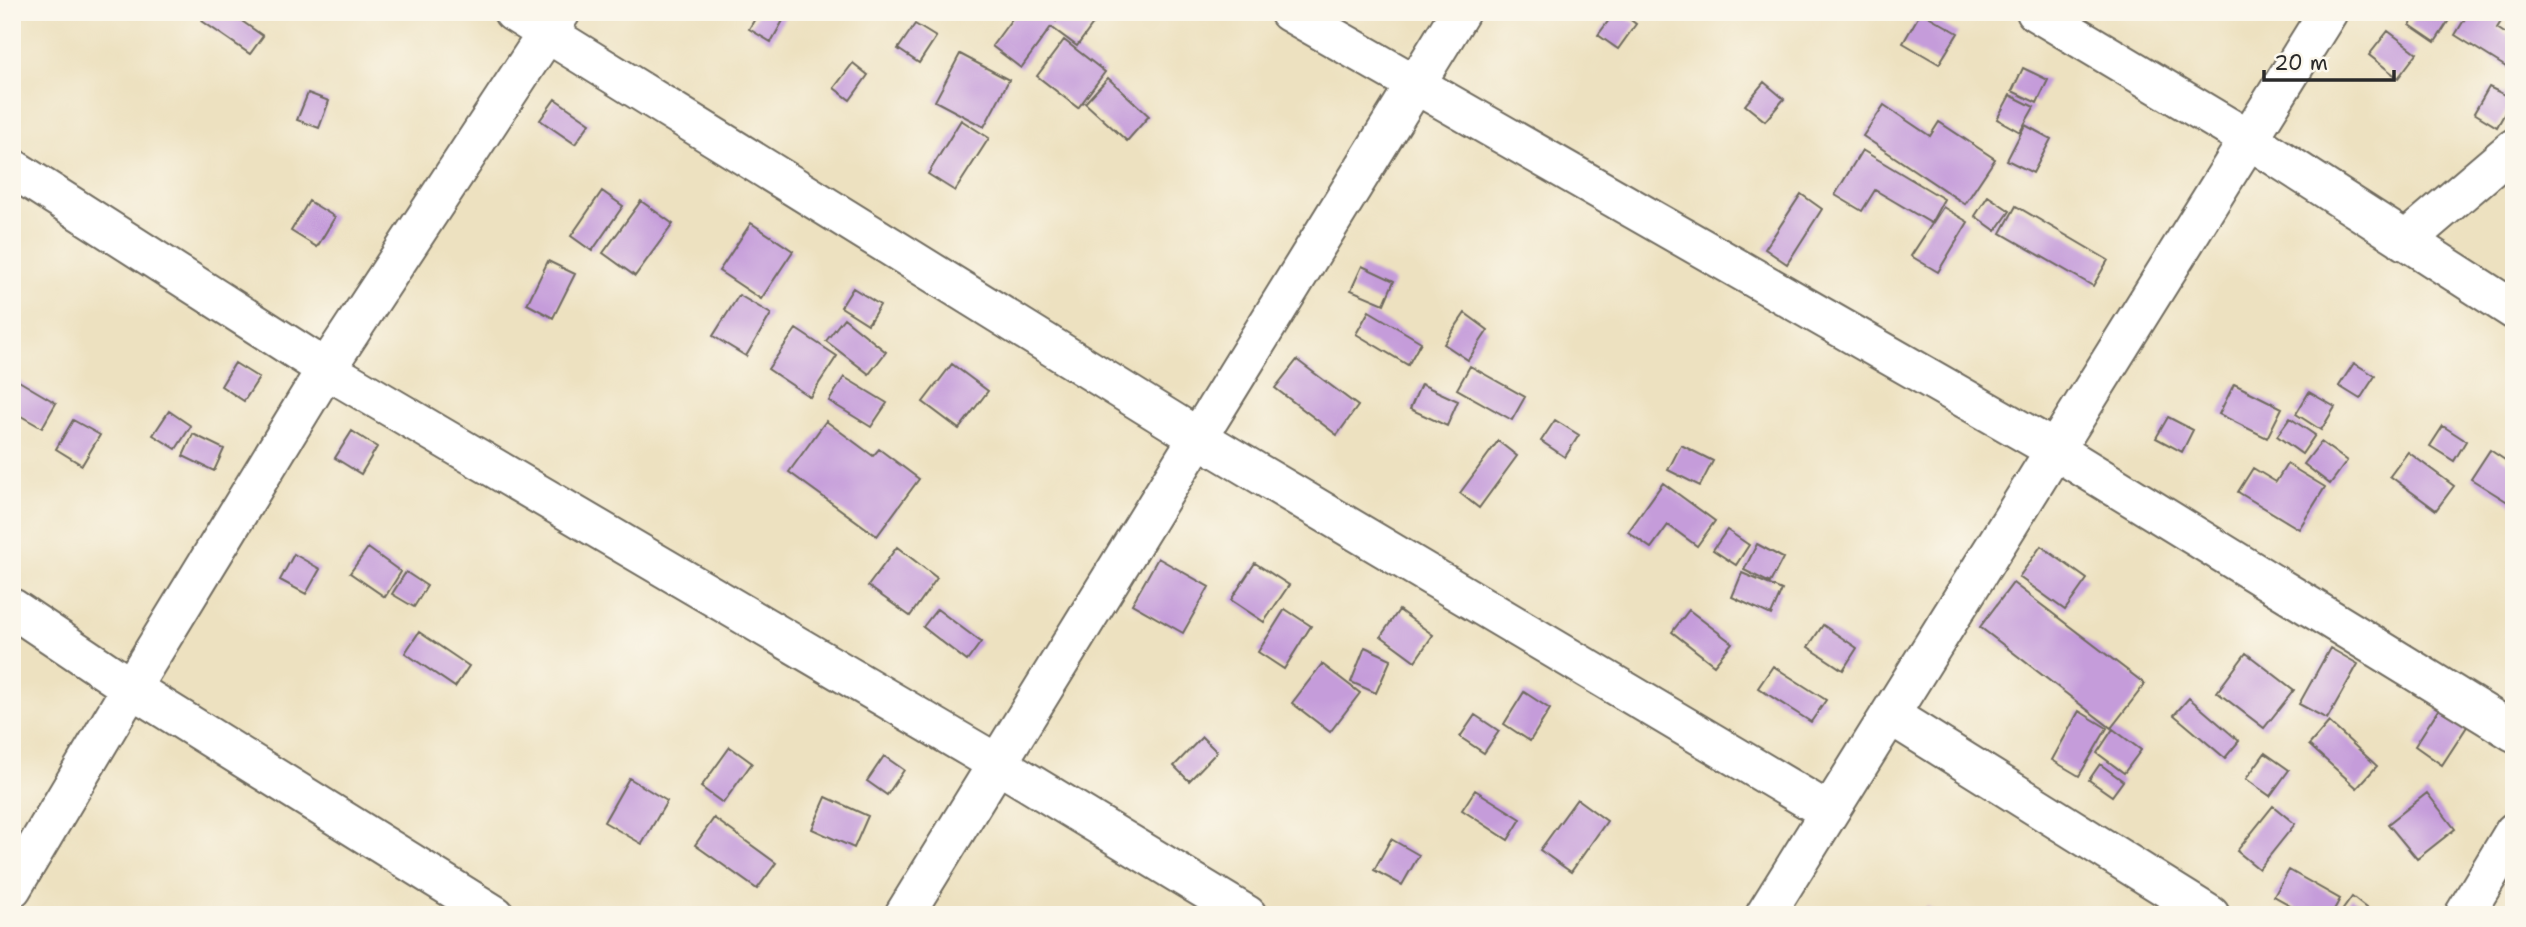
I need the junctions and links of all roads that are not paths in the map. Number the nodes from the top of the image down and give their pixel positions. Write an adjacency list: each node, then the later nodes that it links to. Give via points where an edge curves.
1 (513, 12): 6 (street)
2 (1289, 12): 7 (street)
3 (1460, 12): 7 (street)
4 (2036, 12): 8 (street)
5 (2328, 12): 8 (street)
6 (554, 22): 13 (street); 14 (street)
7 (1417, 86): 14 (street); 15 (street)
8 (2250, 140): 11 (street); 15 (street)
9 (2514, 148): 11 (street)
10 (12, 168): 13 (street)
11 (2405, 241): 12 (street)
12 (2514, 310)
13 (326, 369): 17 (street); 20 (street)
14 (1199, 438): 20 (street); 21 (street)
15 (2055, 450): 18 (street); 19 (street)
16 (12, 608): 17 (street)
17 (131, 688): 23 (street); 24 (street)
18 (1889, 715): 21 (street); 28 (street)
19 (2514, 732)
20 (998, 764): 25 (street); 26 (street)
21 (1829, 812): 27 (street)
22 (2514, 832): 29 (street)
23 (12, 888)
24 (495, 915)
25 (904, 915)
26 (1248, 915)
27 (1765, 915)
28 (2210, 915)
29 (2464, 915)

